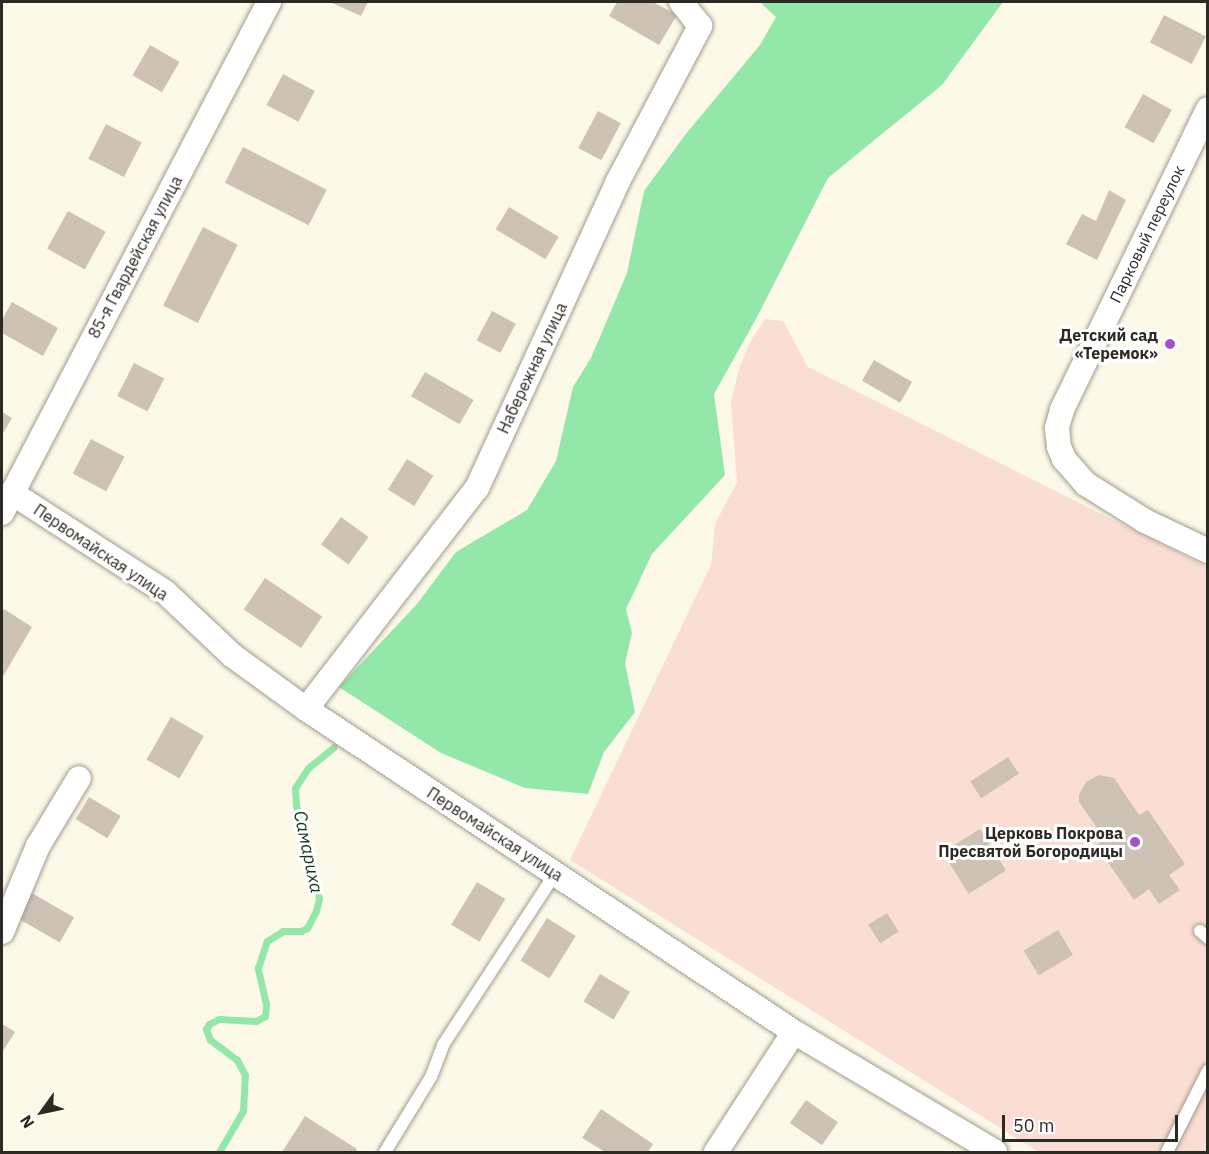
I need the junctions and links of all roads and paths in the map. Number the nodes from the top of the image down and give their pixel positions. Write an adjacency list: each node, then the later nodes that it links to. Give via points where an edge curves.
1 (269, 2): 4 (street, 85-я Гвардейская улица)
2 (681, 2): 6 (street, Набережная улица, via 700,26 617,183 477,488)
3 (1208, 109): 5 (street, Парковый переулок, via 1062,410 1057,428 1064,459 1086,484)
4 (7, 503): 6 (street, Первомайская улица, via 165,592 233,656)
5 (1208, 551)
6 (306, 709): 8 (street, Первомайская улица)
7 (79, 778): 9 (street, via 38,846)
8 (555, 874): 10 (street, Первомайская улица); 12 (lane, via 442,1045 430,1077)
9 (2, 932)
10 (794, 1032): 13 (street); 14 (street, Первомайская улица)
11 (1208, 1071): 15 (lane)
12 (385, 1152)
13 (716, 1152)
14 (995, 1152)
15 (1167, 1152)

